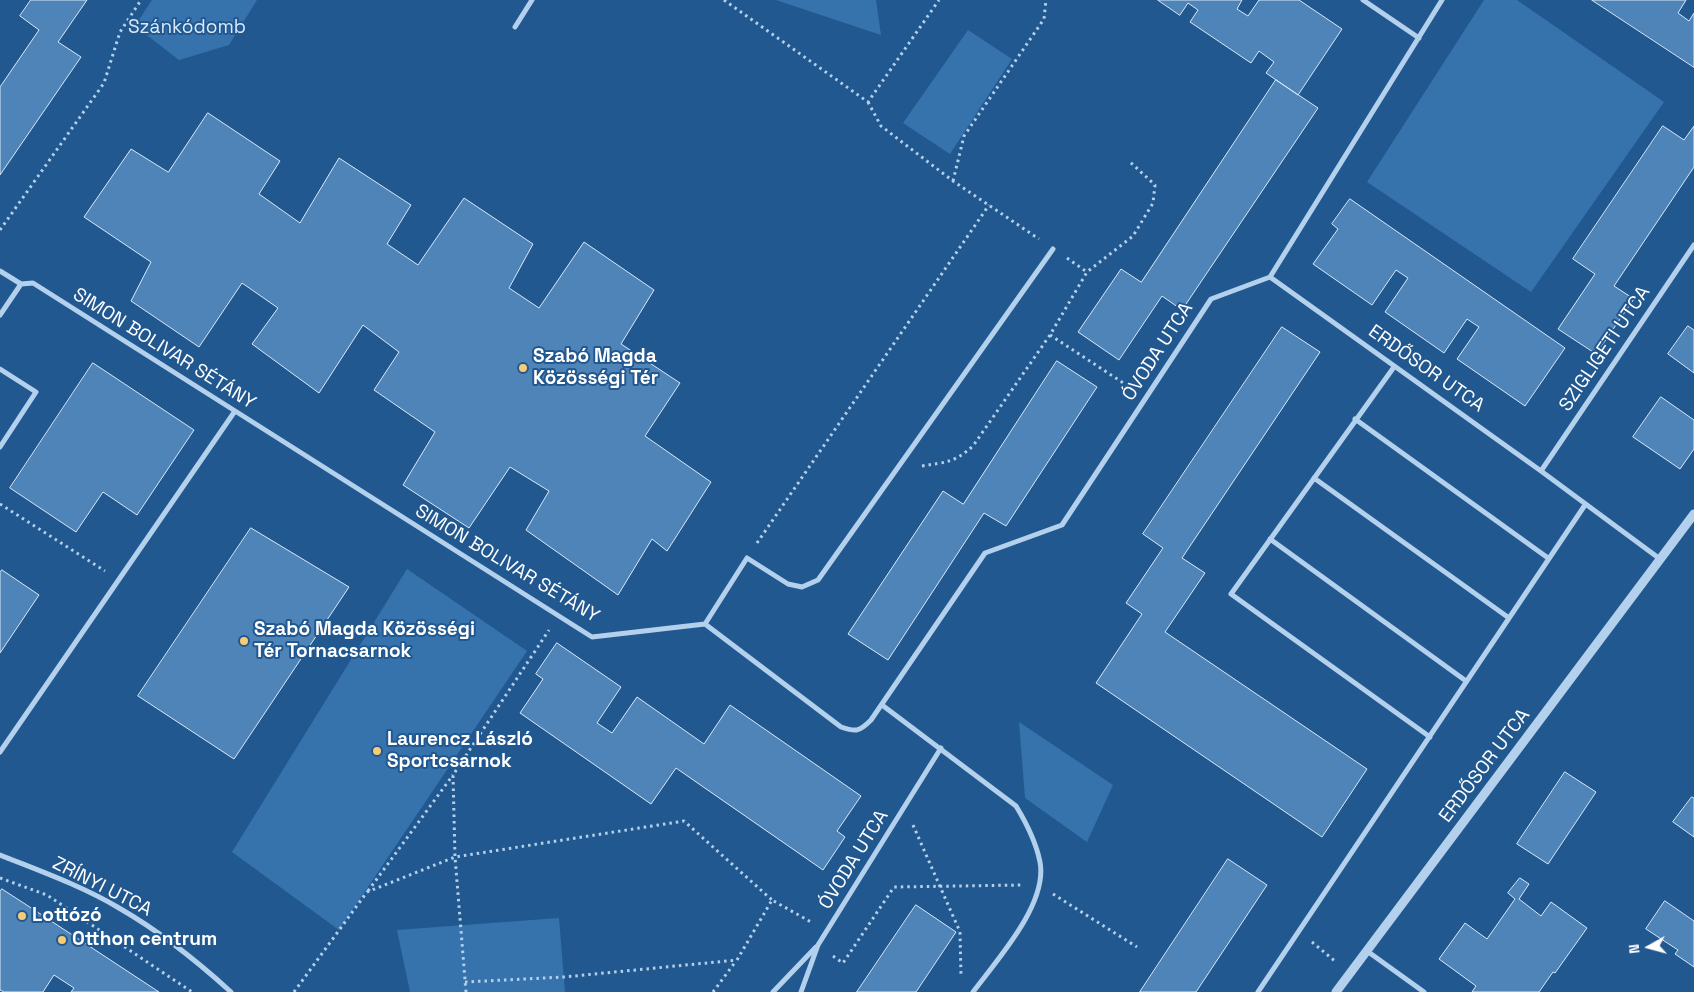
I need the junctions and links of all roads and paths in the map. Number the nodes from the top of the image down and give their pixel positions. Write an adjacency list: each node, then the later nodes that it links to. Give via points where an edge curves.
1 (141, 0): 14 (path, via 120,32 104,83)
2 (532, 0): 8 (street)
3 (724, 0): 10 (path)
4 (939, 0): 10 (path)
5 (1046, 0): 12 (path, via 1044,19 964,136)
6 (1363, 0): 9 (street)
7 (1442, 0): 9 (street)
8 (515, 27)
9 (1419, 38): 19 (street)
10 (868, 102): 12 (path, via 881,126)
11 (1129, 161): 18 (path, via 1155,185 1153,203 1133,236)
12 (953, 181): 13 (path)
13 (988, 205): 16 (path); 36 (path)
14 (0, 230)
15 (1694, 245): 30 (street, SZIGLIGETI UTCA)
16 (1053, 249): 18 (path); 29 (street)
17 (0, 270): 20 (street, SIMON BOLIVAR SÉTÁNY)
18 (1088, 272): 22 (path)
19 (1270, 277): 23 (street, ERDŐSOR UTCA); 25 (street, ÓVODA UTCA, via 1211,299)
20 (21, 284): 21 (street); 26 (street, SIMON BOLIVAR SÉTÁNY, via 33,283)
21 (0, 315)
22 (1050, 335): 25 (path); 29 (path, via 973,446 961,457)
23 (1394, 367): 27 (street); 30 (street, ERDŐSOR UTCA)
24 (0, 369): 28 (street, via 36,392)
25 (1146, 398): 44 (street, ÓVODA UTCA, via 1062,525 985,553)
26 (235, 412): 39 (street); 40 (street, SIMON BOLIVAR SÉTÁNY)
27 (1355, 420): 31 (street); 37 (street)
28 (0, 447)
29 (896, 469): 36 (street, via 818,580 802,588 788,584)
30 (1541, 471): 33 (street, ERDŐSOR UTCA)
31 (1314, 478): 35 (street); 41 (street)
32 (0, 504): 39 (path)
33 (1585, 505): 37 (street); 38 (street, ERDŐSOR UTCA)
34 (1694, 514): 38 (street, ERDŐSOR UTCA)
35 (1270, 539): 43 (street); 45 (street, via 1231,594)
36 (747, 558): 42 (street)
37 (1548, 558): 41 (street)
38 (1660, 559): 61 (street, ERDŐSOR UTCA)
39 (119, 580): 47 (street)
40 (558, 616): 42 (street, SIMON BOLIVAR SÉTÁNY, via 592,637); 48 (path)
41 (1509, 618): 43 (street)
42 (705, 624): 44 (street, via 841,727 853,731 862,729)
43 (1466, 681): 45 (street)
44 (882, 705): 46 (street)
45 (1430, 737): 58 (street)
46 (941, 748): 49 (street, ÓVODA UTCA); 53 (street, via 1016,806 1030,830 1041,864)
47 (0, 752)
48 (453, 775): 51 (path); 55 (path)
49 (905, 806): 54 (path); 57 (street, ÓVODA UTCA)
50 (0, 856): 67 (street, ZRÍNYI UTCA, via 118,907 165,938)
51 (455, 857): 55 (path); 56 (path, via 684,821); 64 (path)
52 (0, 878): 66 (path, via 47,895)
53 (1039, 885): 54 (path); 60 (path); 73 (street, via 1028,918)
54 (940, 886): 59 (path, via 894,888 843,963); 65 (path, via 960,932)
55 (367, 892): 68 (path)
56 (772, 900): 57 (path); 62 (path)
57 (827, 930): 59 (street, ÓVODA UTCA)
58 (1299, 932): 63 (path); 74 (street)
59 (818, 945): 71 (street); 72 (street, ÓVODA UTCA)
60 (1137, 947)
61 (1367, 951): 63 (street, ERDŐSOR UTCA); 76 (street)
62 (736, 960): 64 (path, via 564,977); 70 (path)
63 (1350, 973): 75 (street, ERDŐSOR UTCA)
64 (466, 982): 69 (path)
65 (961, 983)
66 (192, 992)
67 (231, 992)
68 (294, 992)
69 (466, 992)
70 (713, 992)
71 (773, 992)
72 (801, 992)
73 (973, 992)
74 (1258, 992)
75 (1336, 992)
76 (1424, 992)

